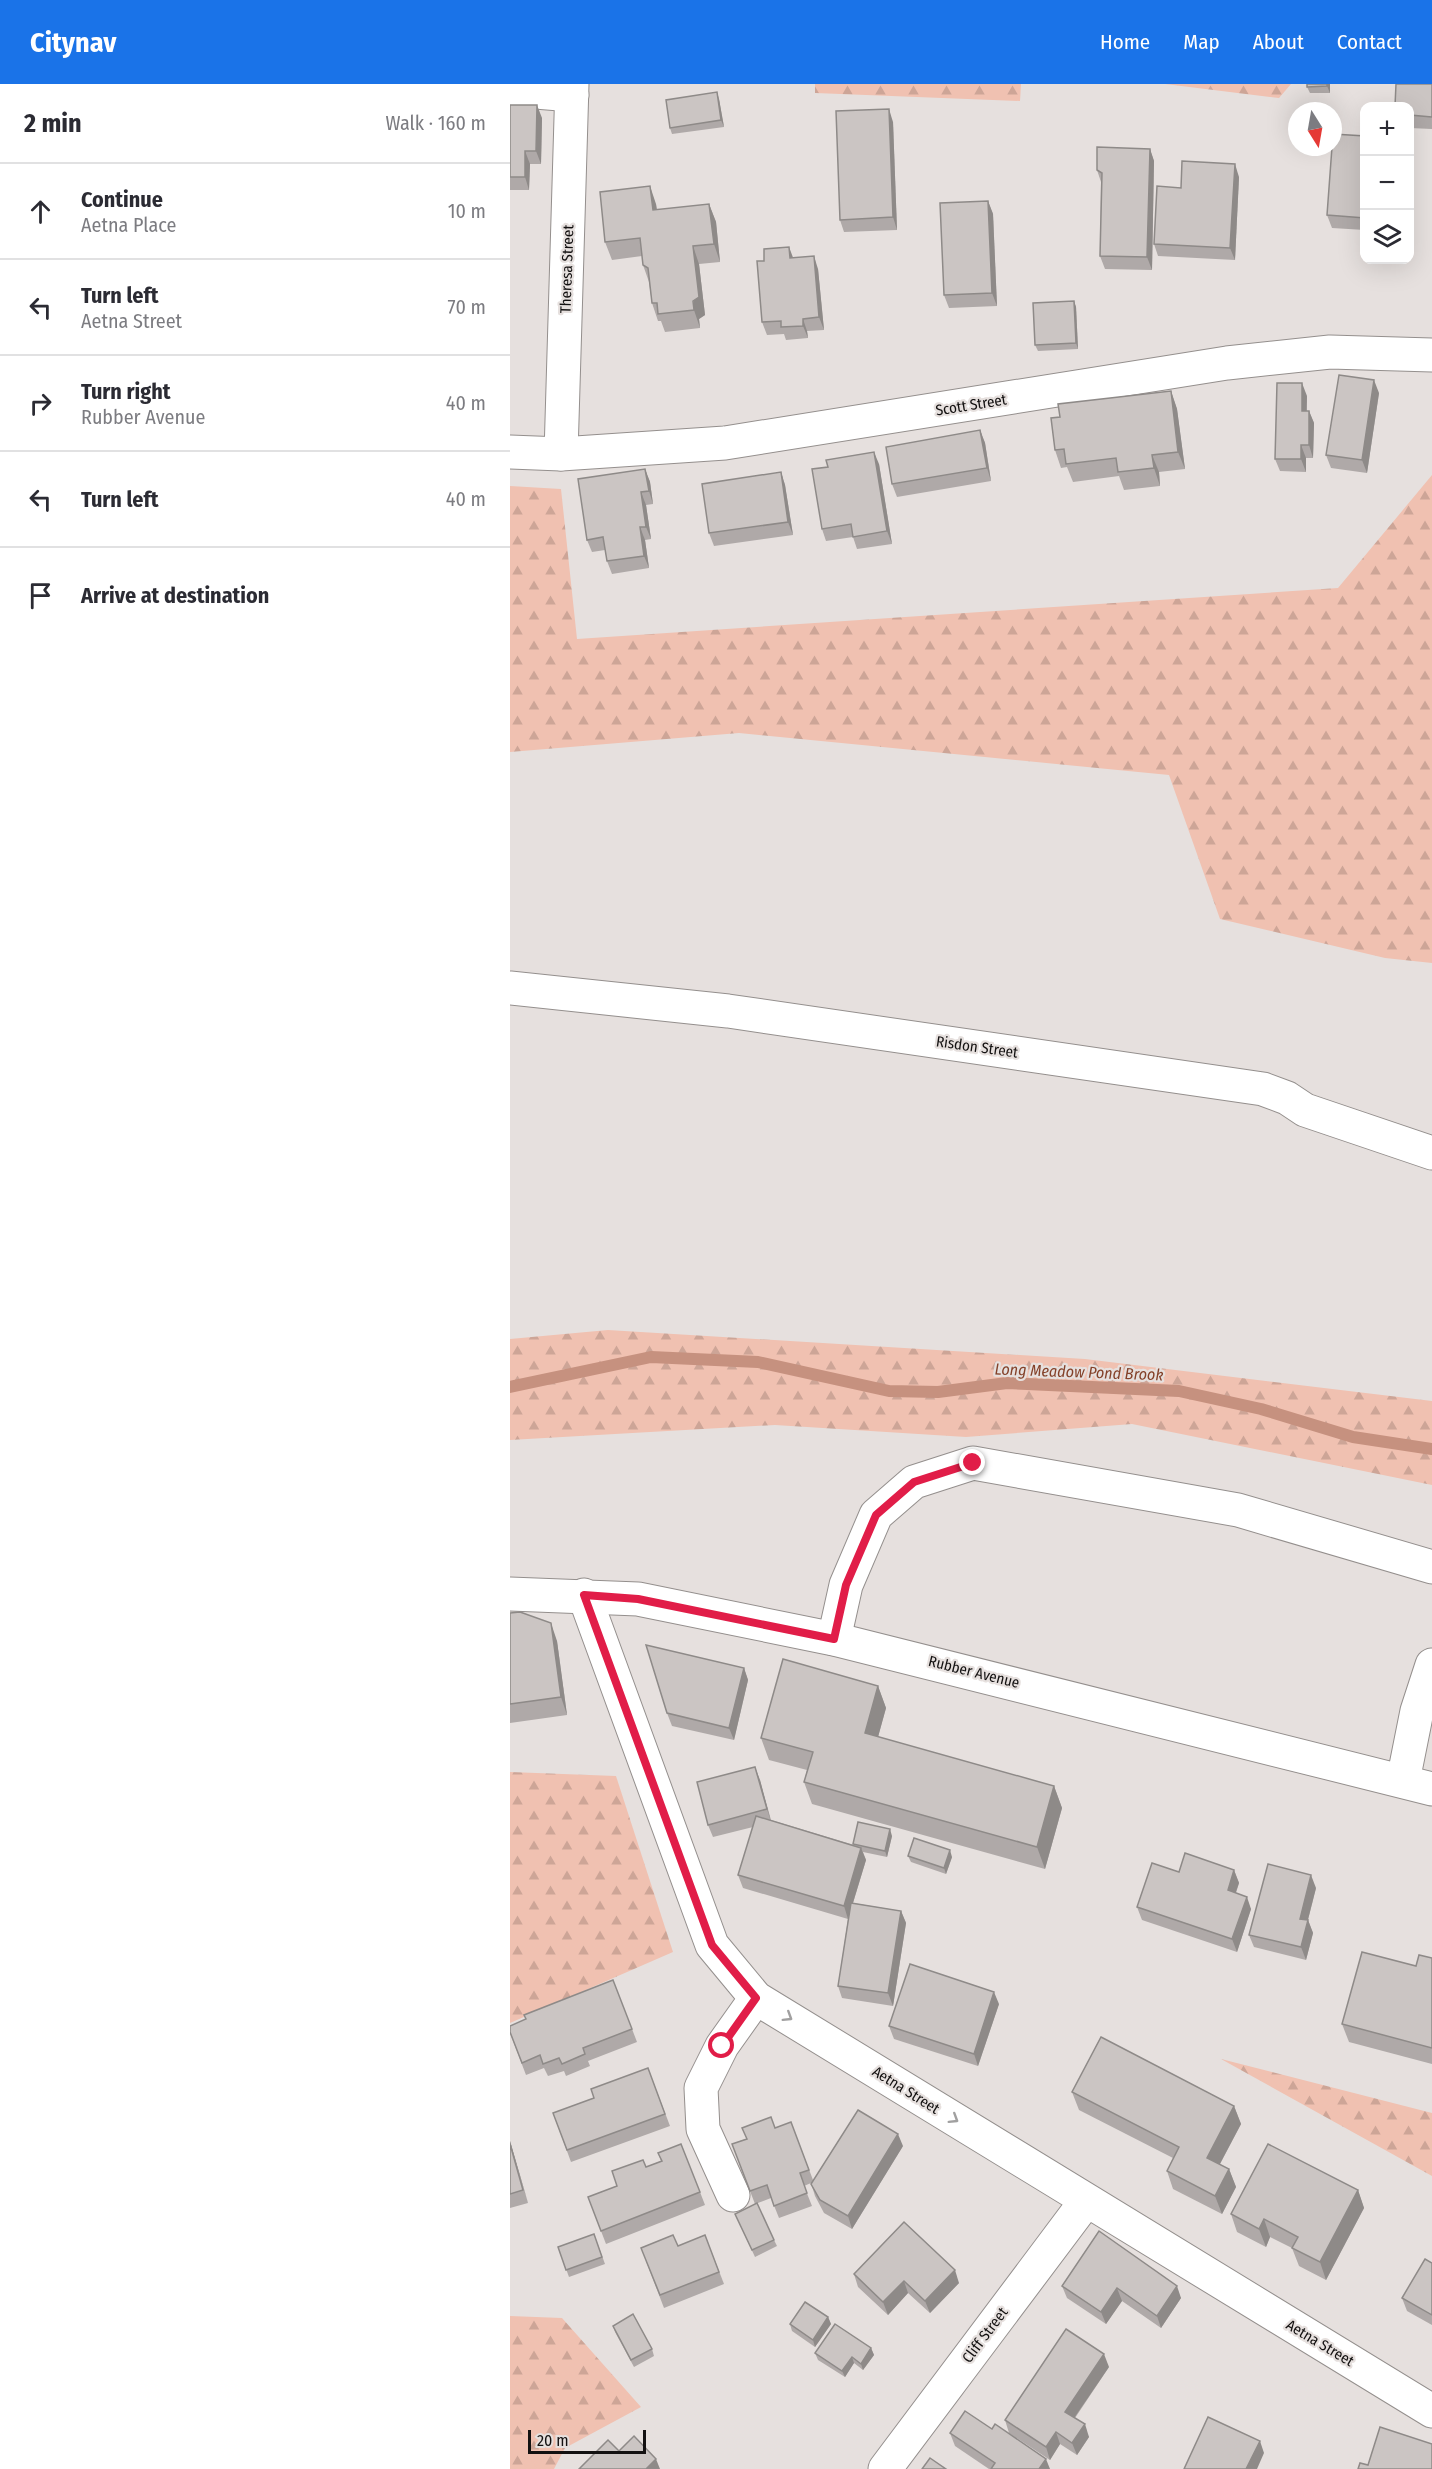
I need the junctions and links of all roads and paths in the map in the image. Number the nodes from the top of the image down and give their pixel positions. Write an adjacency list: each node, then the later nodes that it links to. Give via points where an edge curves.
1 (572, 89): 2 (street); 5 (street, Theresa Street)
2 (510, 90)
3 (1432, 355): 5 (street, Scott Street, via 1330,352 1227,363 725,443)
4 (510, 452): 5 (street, Scott Street)
5 (561, 454)
6 (510, 988): 7 (street, Risdon Street, via 728,1011 1263,1089 1305,1110)
7 (1432, 1153)
8 (1432, 1567): 11 (street, via 1238,1510 973,1463 914,1482 876,1515 846,1585)
9 (510, 1594): 10 (street, Rubber Avenue)
10 (584, 1595): 11 (street, Rubber Avenue, via 638,1599); 14 (street, Aetna Street, via 712,1945)
11 (834, 1639): 13 (street, Rubber Avenue)
12 (1432, 1665): 13 (street, via 1418,1711)
13 (1417, 1785)
14 (756, 1998): 15 (street, via 722,2046 701,2088 702,2128); 16 (street, Aetna Street, one-way to 16)
15 (733, 2195)
16 (1086, 2201): 17 (street, Aetna Street); 18 (street, Cliff Street)
17 (1432, 2411)
18 (885, 2469)

